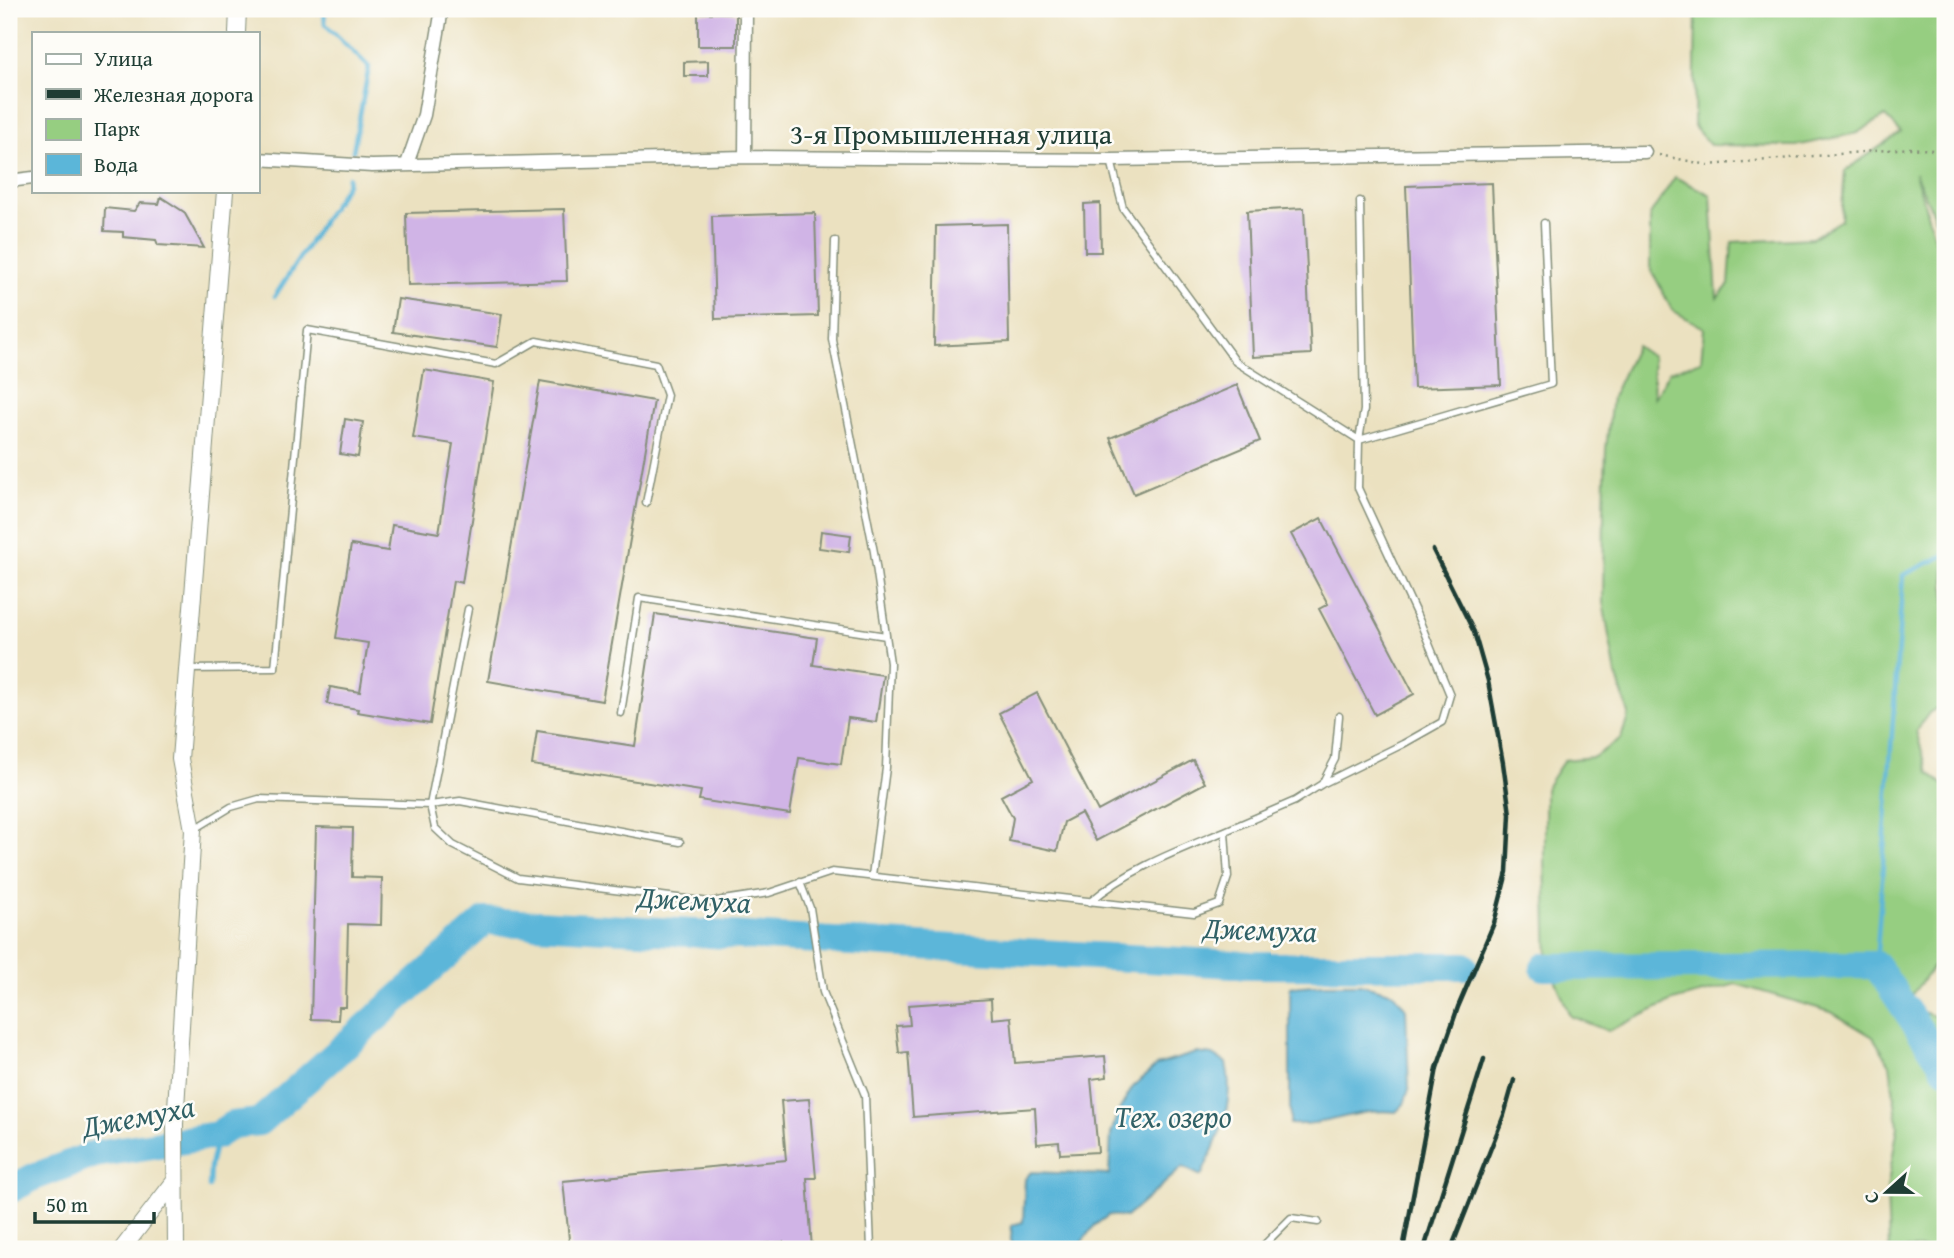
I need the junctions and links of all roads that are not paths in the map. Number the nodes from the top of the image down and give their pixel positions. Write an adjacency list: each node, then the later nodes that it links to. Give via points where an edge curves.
1 (238, 9): 4 (street)
2 (442, 9): 9 (street, via 424,115)
3 (746, 9): 6 (street)
4 (237, 32)
5 (1645, 152): 8 (street, 3-я Промышленная улица)
6 (745, 157): 8 (street, 3-я Промышленная улица); 9 (street, 3-я Промышленная улица)
7 (259, 159): 9 (street, 3-я Промышленная улица)
8 (1111, 160): 16 (lane, via 1123,208 1236,362)
9 (407, 164)
10 (32, 178): 11 (street)
11 (9, 181)
12 (225, 192): 20 (street)
13 (1360, 201): 16 (lane, via 1364,410)
14 (1545, 223): 16 (lane, via 1550,384)
15 (835, 241): 19 (lane, via 832,340)
16 (1359, 440): 23 (lane, via 1358,488 1450,695 1442,722)
17 (646, 503): 20 (lane, via 667,395 656,364 537,341 496,364 307,330 275,668)
18 (468, 609): 24 (lane)
19 (886, 636): 21 (lane, via 639,598); 28 (lane, via 890,663 886,768)
20 (187, 669): 25 (street, via 180,759)
21 (621, 713)
22 (1339, 716): 23 (lane, via 1335,759)
23 (1322, 784): 26 (lane, via 1295,801)
24 (430, 805): 25 (lane, via 260,799 231,807); 27 (lane, via 460,801); 29 (lane, via 435,828 453,845 518,878 710,902 769,893)
25 (193, 830): 31 (street)
26 (1225, 831): 30 (lane, via 1141,866); 30 (lane, via 1228,877 1219,904 1194,913)
27 (680, 842)
28 (872, 876): 29 (lane, via 832,872); 30 (lane)
29 (800, 882): 35 (lane, via 810,908 823,992 865,1096)
30 (1090, 902)
31 (174, 1178): 33 (street); 34 (street)
32 (1318, 1222): 36 (lane, via 1291,1218)
33 (122, 1249)
34 (176, 1249)
35 (871, 1249)
36 (1260, 1249)

